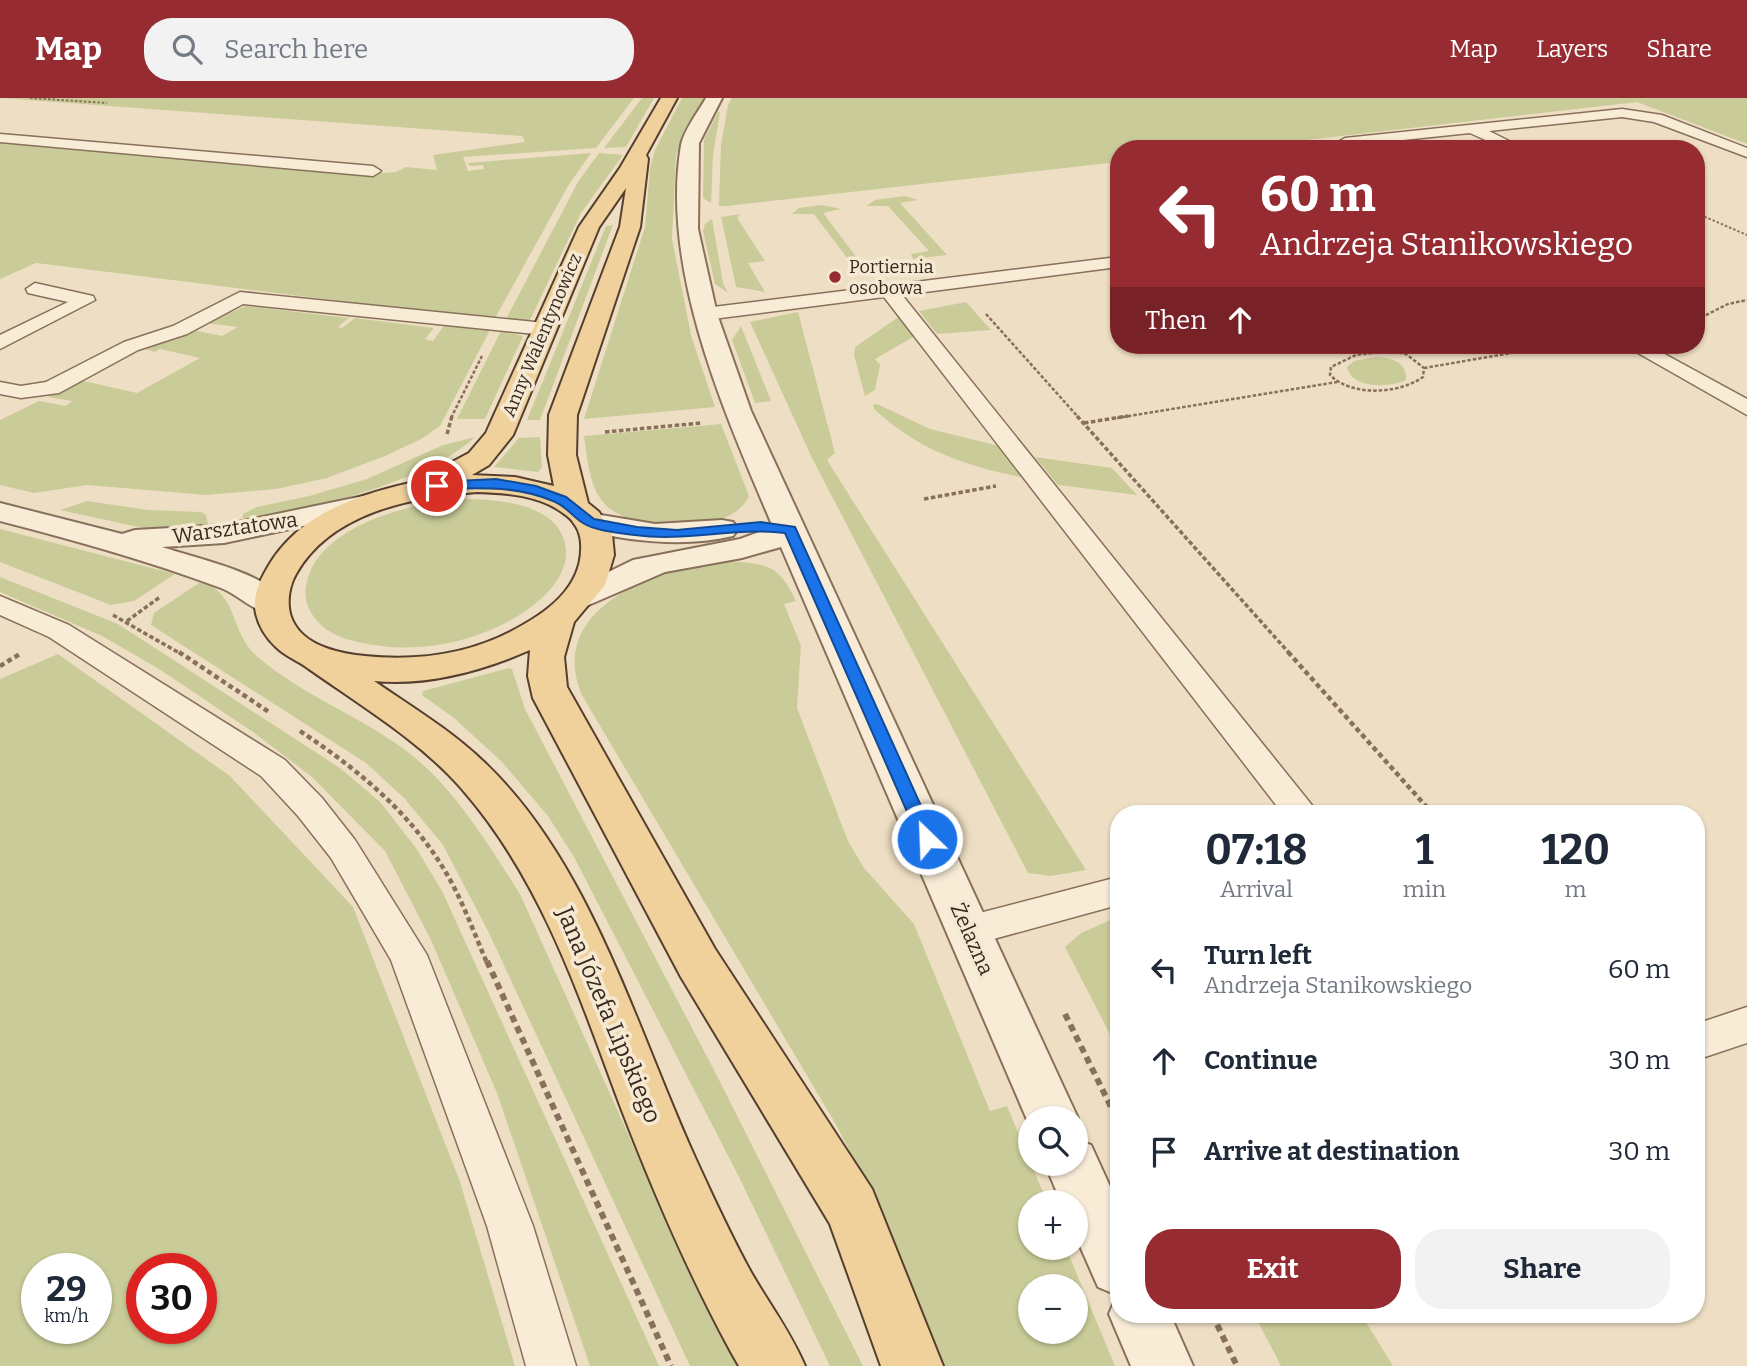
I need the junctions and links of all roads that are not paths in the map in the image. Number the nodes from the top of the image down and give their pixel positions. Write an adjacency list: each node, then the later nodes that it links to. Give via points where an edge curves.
1 (669, 98): 7 (main road, Anny Walentynowicz)
2 (714, 98): 13 (street, Żelazna, via 690,143 688,159 688,229)
3 (1472, 129): 5 (lane); 6 (lane); 8 (lane, via 1635,114)
4 (0, 138): 9 (lane)
5 (1365, 140)
6 (1497, 140)
7 (640, 150): 14 (main road, Anny Walentynowicz, via 592,221); 22 (main road, Anny Walentynowicz, via 630,227 566,402 562,455)
8 (1747, 153)
9 (373, 171)
10 (1110, 263): 12 (lane)
11 (35, 289): 15 (lane, via 86,300)
12 (890, 292): 13 (lane); 29 (lane)
13 (705, 314): 23 (street, Żelazna, via 741,420)
14 (545, 329): 17 (lane, via 240,298 180,330 131,346 51,388 21,392); 19 (main road, Anny Walentynowicz, via 489,450 466,467)
15 (0, 343)
16 (1650, 354): 18 (lane)
17 (0, 388)
18 (1747, 408)
19 (417, 489): 20 (main road); 22 (main road, via 505,484 547,493)
20 (368, 505): 24 (street, Warsztatowa, via 224,534 153,540); 25 (main road, via 333,521 293,554 277,579)
21 (0, 512): 24 (street, Warsztatowa)
22 (582, 514): 23 (street, via 655,533 761,526); 27 (main road, Anny Walentynowicz, via 599,546 598,559 587,586)
23 (790, 530): 27 (street, via 748,547 654,565); 31 (street, Żelazna)
24 (102, 538): 25 (street, Warsztatowa, via 236,582)
25 (271, 604): 28 (main road, via 281,630)
26 (0, 605): 38 (lane, via 59,631 273,768 343,849 408,955 510,1227)
27 (567, 609): 28 (main road, via 504,648 456,663 367,669); 40 (main road, via 547,645 544,667 552,698 698,963 852,1209)
28 (318, 657): 39 (main road, Jana Józefa Lipskiego, via 452,755 489,792 520,833 570,917 601,985 706,1247)
29 (1295, 805)
30 (1110, 893): 31 (lane)
31 (968, 931): 34 (street, Żelazna)
32 (1747, 1025): 33 (lane)
33 (1705, 1039)
34 (1047, 1106)
35 (1077, 1176): 36 (street)
36 (1110, 1249)
37 (1143, 1323): 41 (street)
38 (551, 1366)
39 (774, 1366)
40 (912, 1366)
41 (1162, 1366)

